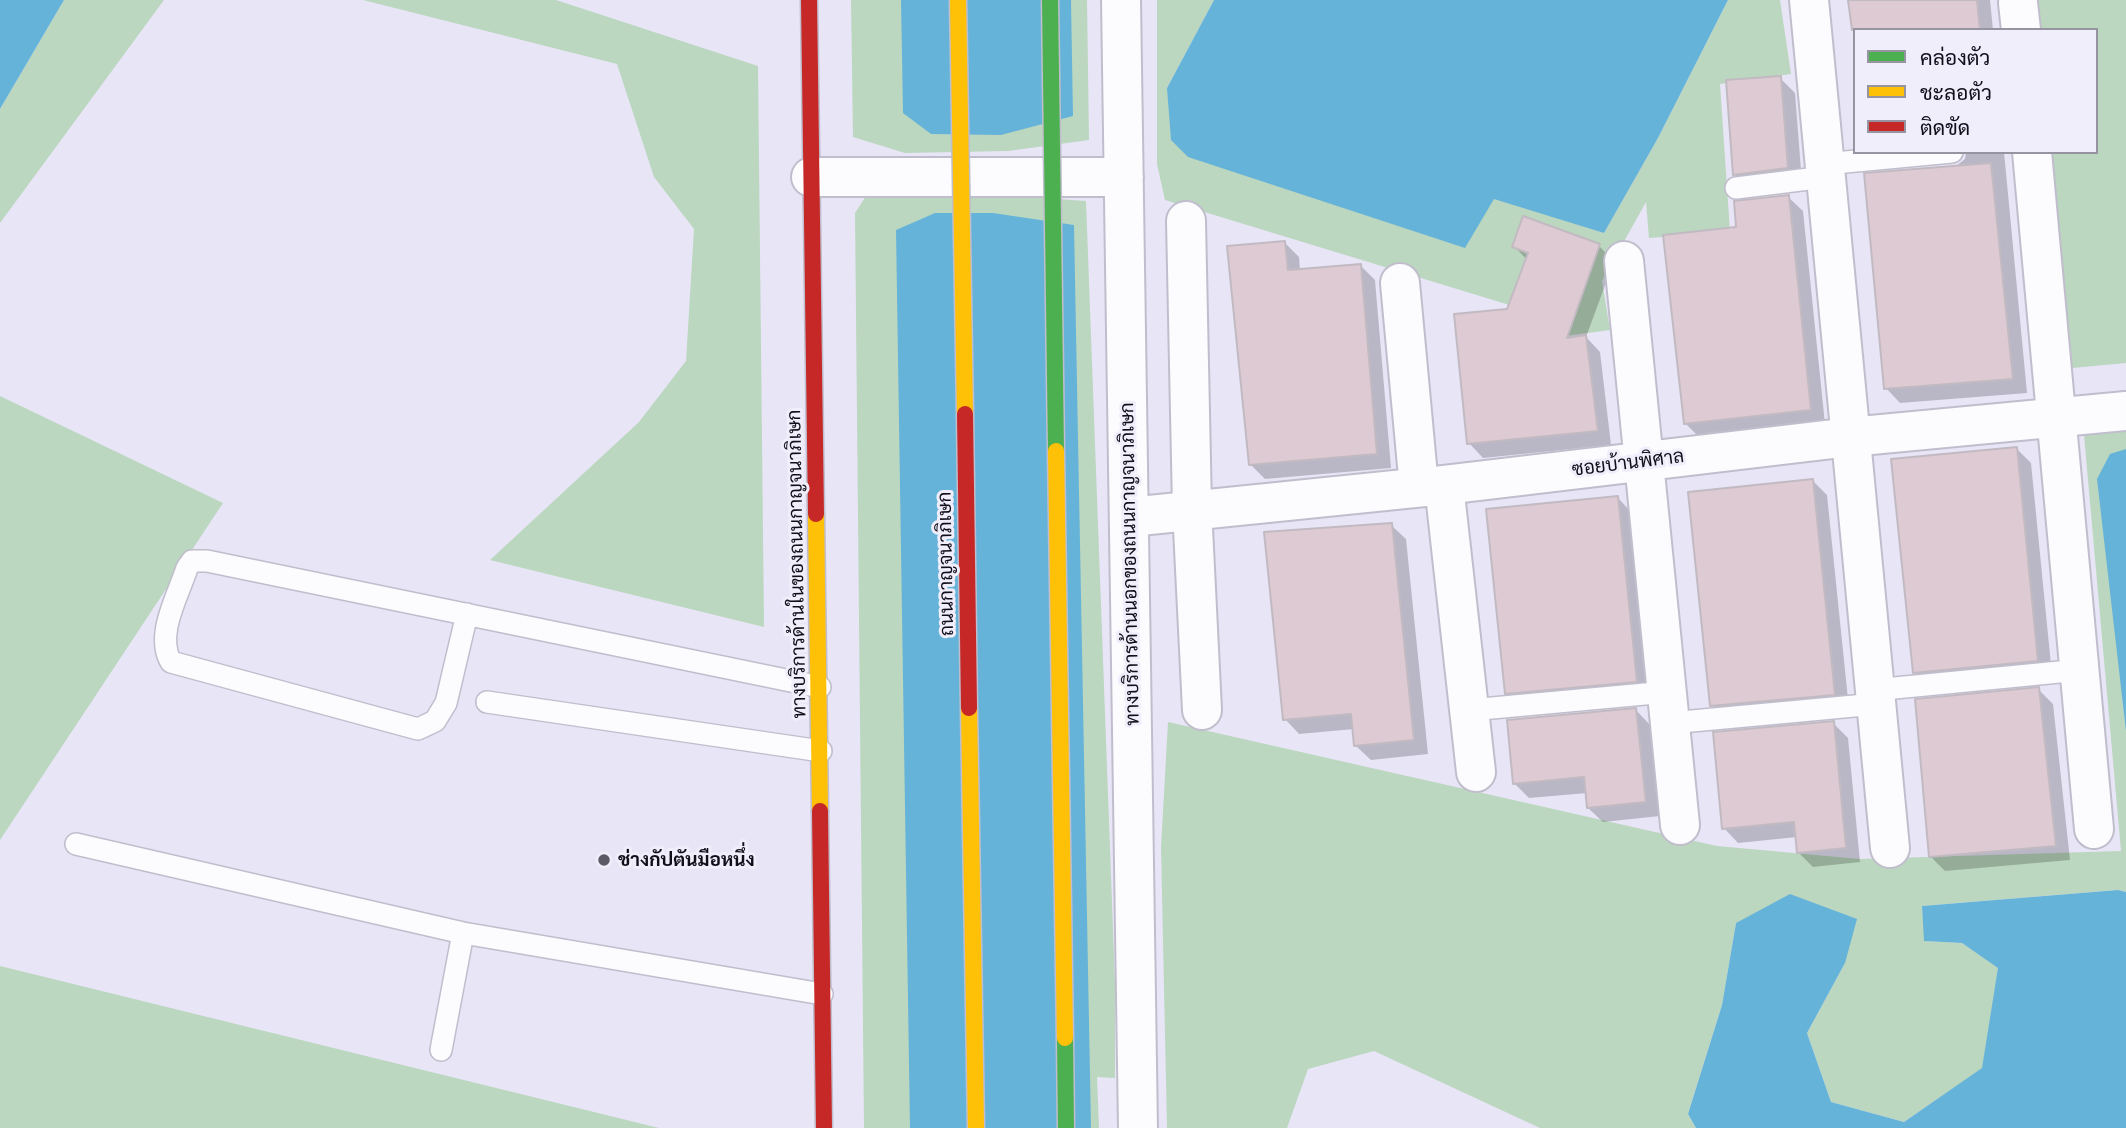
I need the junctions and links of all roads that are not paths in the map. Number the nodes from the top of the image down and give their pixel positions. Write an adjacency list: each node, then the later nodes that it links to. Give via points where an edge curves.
1 (809, 0): 9 (main road, ทางบริการด้านในของถนนกาญจนาภิเษก)
2 (958, 0): 40 (main road, ถนนกาญจนาภิเษก, bridge)
3 (1050, 0): 41 (main road, bridge)
4 (1121, 0): 10 (street, ทางบริการด้านนอกของถนนกาญจนาภิเษก)
5 (1809, 0): 8 (street)
6 (1939, 154): 8 (lane)
7 (2032, 154): 16 (street)
8 (1825, 171): 11 (lane); 17 (street)
9 (811, 177): 10 (street); 24 (main road, ทางบริการด้านในของถนนกาญจนาภิเษก)
10 (1124, 177): 21 (street, ทางบริการด้านนอกของถนนกาญจนาภิเษก)
11 (1736, 188)
12 (1186, 221): 20 (street)
13 (1623, 261): 18 (street)
14 (1400, 283): 19 (street)
15 (2126, 411): 16 (street, ซอยบ้านพิศาล)
16 (2056, 416): 17 (street, ซอยบ้านพิศาล); 23 (street)
17 (1850, 437): 18 (street, ซอยบ้านพิศาล); 25 (street)
18 (1643, 461): 19 (street, ซอยบ้านพิศาล); 27 (street)
19 (1432, 486): 20 (street, ซอยบ้านพิศาล); 29 (street)
20 (1192, 508): 21 (street, ซอยบ้านพิศาล); 28 (street)
21 (1130, 517): 42 (street, ทางบริการด้านนอกของถนนกาญจนาภิเษก)
22 (467, 614): 22 (lane, via 198,560 187,568 165,634 165,651 171,662 418,729 435,721 446,703); 24 (lane)
23 (2080, 670): 25 (lane); 33 (street)
24 (820, 687): 30 (main road, ทางบริการด้านในของถนนกาญจนาภิเษก)
25 (1875, 697): 27 (lane); 35 (street)
26 (487, 702): 30 (lane)
27 (1668, 708): 29 (lane); 32 (street)
28 (1202, 710)
29 (1469, 710): 31 (street)
30 (821, 751): 37 (main road, ทางบริการด้านในของถนนกาญจนาภิเษก)
31 (1476, 772)
32 (1680, 825)
33 (2094, 829)
34 (76, 844): 36 (lane)
35 (1890, 848)
36 (463, 933): 37 (lane); 38 (lane)
37 (822, 995): 39 (main road, ทางบริการด้านในของถนนกาญจนาภิเษก)
38 (440, 1049)
39 (824, 1128)
40 (976, 1128)
41 (1066, 1128)
42 (1138, 1128)

